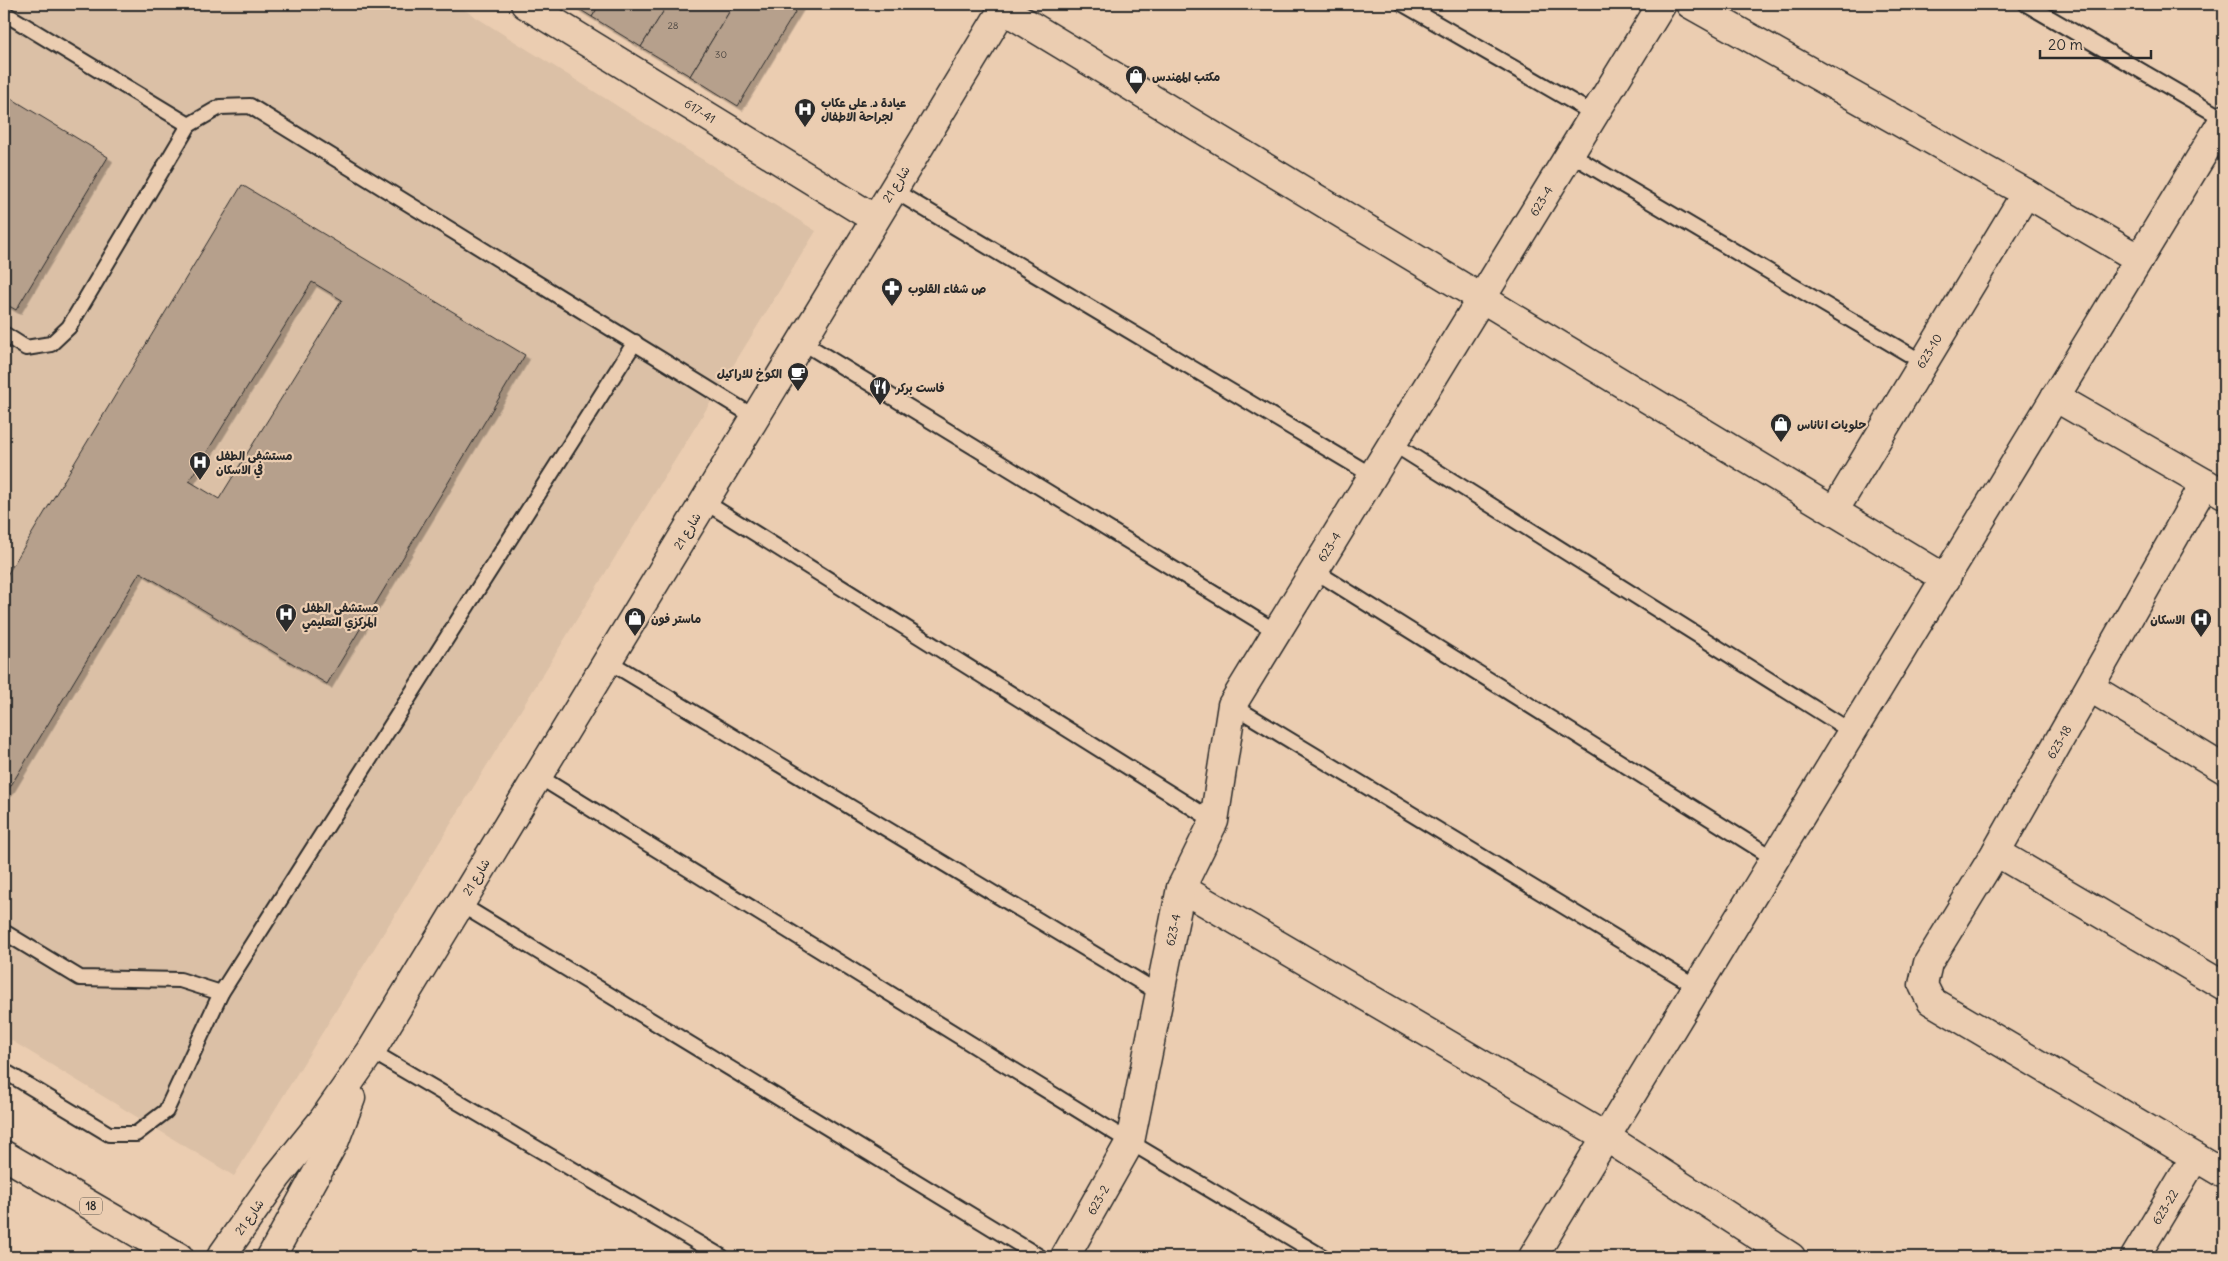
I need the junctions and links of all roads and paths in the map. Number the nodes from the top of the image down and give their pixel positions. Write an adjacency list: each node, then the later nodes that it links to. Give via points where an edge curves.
1 (525, 4): 14 (street, 617-41)
2 (1403, 4): 8 (lane)
3 (1662, 4): 8 (street, 623-4)
4 (1690, 4): 13 (street)
5 (2026, 4): 9 (lane)
6 (1005, 6): 12 (street, شارع 21); 16 (street)
7 (4, 13): 10 (lane)
8 (1594, 114): 11 (street, 623-4)
9 (2224, 119): 15 (street)
10 (189, 125): 17 (lane, via 69,327 51,344 26,348); 18 (lane, via 220,107 250,106)
11 (1570, 154): 16 (street, 623-4); 20 (lane)
12 (893, 190): 14 (street, شارع 21); 24 (lane)
13 (2026, 193): 15 (street); 20 (street, 623-10)
14 (875, 219): 19 (street, شارع 21)
15 (2139, 259): 21 (street)
16 (1482, 298): 23 (street, 623-4); 27 (street)
17 (4, 334)
18 (635, 342): 22 (lane); 45 (lane)
19 (802, 342): 22 (street, شارع 21); 30 (lane)
20 (1922, 362): 27 (street, 623-10)
21 (2055, 397): 25 (street); 29 (street)
22 (756, 418): 26 (street, شارع 21)
23 (1392, 443): 24 (street, 623-4); 34 (lane)
24 (1372, 476): 28 (street, 623-4)
25 (2215, 488): 32 (street, 623-18)
26 (704, 502): 31 (street, شارع 21); 37 (lane)
27 (1834, 511): 29 (street)
28 (1315, 571): 30 (street, 623-4); 39 (lane)
29 (1946, 579): 34 (street)
30 (1277, 632): 33 (street, 623-4)
31 (608, 661): 36 (street, شارع 21); 46 (lane)
32 (2090, 688): 35 (street); 38 (street, 623-18)
33 (1232, 705): 37 (street, 623-4); 44 (lane)
34 (1852, 732): 39 (street)
35 (2224, 769)
36 (538, 776): 41 (street, شارع 21); 50 (lane)
37 (1214, 821): 40 (street, 623-4)
38 (1996, 852): 43 (street); 52 (street, 623-18, via 1928,963 1923,985 1931,1001)
39 (1776, 859): 44 (street)
40 (1182, 888): 46 (street, 623-4); 49 (street)
41 (460, 904): 47 (street, شارع 21); 58 (lane)
42 (4, 932): 45 (lane, via 80,978 180,980)
43 (2224, 986)
44 (1697, 987): 49 (street)
45 (221, 993): 48 (lane, via 166,1110 136,1134 109,1134)
46 (1159, 993): 50 (street, 623-4)
47 (368, 1054): 55 (street, شارع 21); 56 (street, شارع 21, via 335,1140); 57 (lane)
48 (4, 1071)
49 (1606, 1137): 61 (street); 62 (street)
50 (1130, 1142): 59 (street, 623-2); 60 (lane)
51 (4, 1155): 54 (street, 18)
52 (2195, 1157): 53 (street); 63 (street, 623-22)
53 (2224, 1174)
54 (179, 1257)
55 (221, 1257)
56 (271, 1257)
57 (722, 1257)
58 (1040, 1257)
59 (1065, 1257)
60 (1324, 1257)
61 (1533, 1257)
62 (1791, 1257)
63 (2135, 1257)

